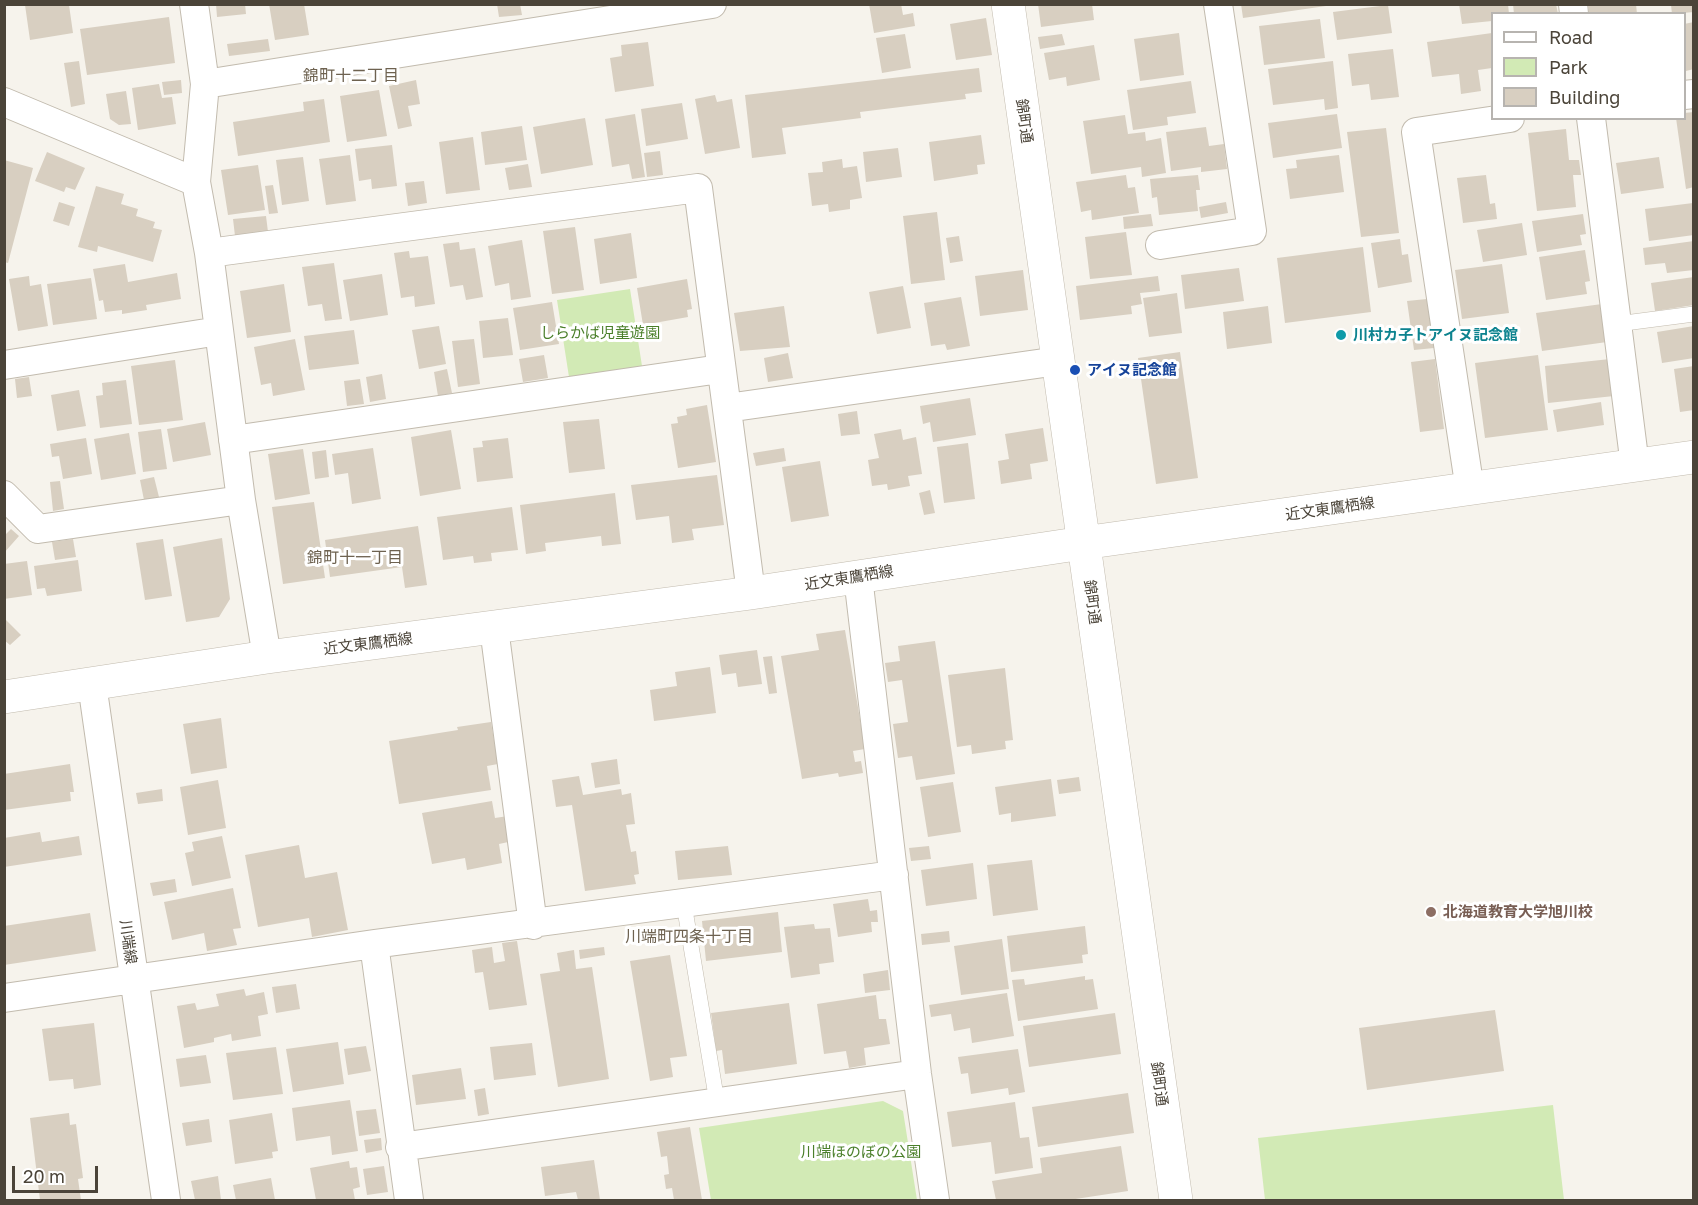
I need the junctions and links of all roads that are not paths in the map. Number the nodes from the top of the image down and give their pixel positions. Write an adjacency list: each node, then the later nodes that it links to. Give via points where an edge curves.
1 (194, 4): 5 (street)
2 (712, 4): 5 (street)
3 (1008, 4): 15 (street, 錦町通)
4 (1218, 4): 10 (street, via 1252,231)
5 (205, 84): 9 (street)
6 (4, 102): 9 (street)
7 (1497, 120): 22 (street, via 1416,132)
8 (1591, 120): 13 (street)
9 (196, 182): 11 (street)
10 (1160, 245)
11 (209, 253): 14 (street); 17 (street, via 698,188)
12 (1694, 314): 13 (lane)
13 (1617, 324): 21 (street)
14 (219, 331): 16 (street); 19 (street)
15 (1058, 361): 18 (street); 25 (street, 錦町通)
16 (4, 365)
17 (720, 369): 18 (street); 19 (street)
18 (727, 408): 27 (street)
19 (233, 440): 24 (street)
20 (1694, 457): 21 (street, 近文東鷹栖線)
21 (1635, 466): 22 (street, 近文東鷹栖線)
22 (1470, 490): 25 (street, 近文東鷹栖線)
23 (4, 495): 24 (street, via 38,529)
24 (241, 500): 29 (street)
25 (1083, 543): 26 (street, 近文東鷹栖線); 44 (street, 錦町通)
26 (858, 577): 27 (street, 近文東鷹栖線); 32 (street)
27 (751, 593): 28 (street, 近文東鷹栖線)
28 (494, 628): 29 (street, 近文東鷹栖線); 34 (street)
29 (267, 657): 30 (street, 近文東鷹栖線)
30 (92, 684): 31 (street, 近文東鷹栖線); 36 (street, 川端線)
31 (4, 696)
32 (894, 875): 33 (street); 38 (street)
33 (684, 904): 34 (street); 39 (lane)
34 (533, 925): 35 (street)
35 (374, 944): 36 (street); 40 (street)
36 (133, 980): 37 (street); 41 (street, 川端線)
37 (4, 998)
38 (917, 1074): 39 (street); 43 (street)
39 (717, 1102): 40 (street)
40 (400, 1147): 42 (street)
41 (166, 1200)
42 (409, 1200)
43 (935, 1200)
44 (1176, 1200)

